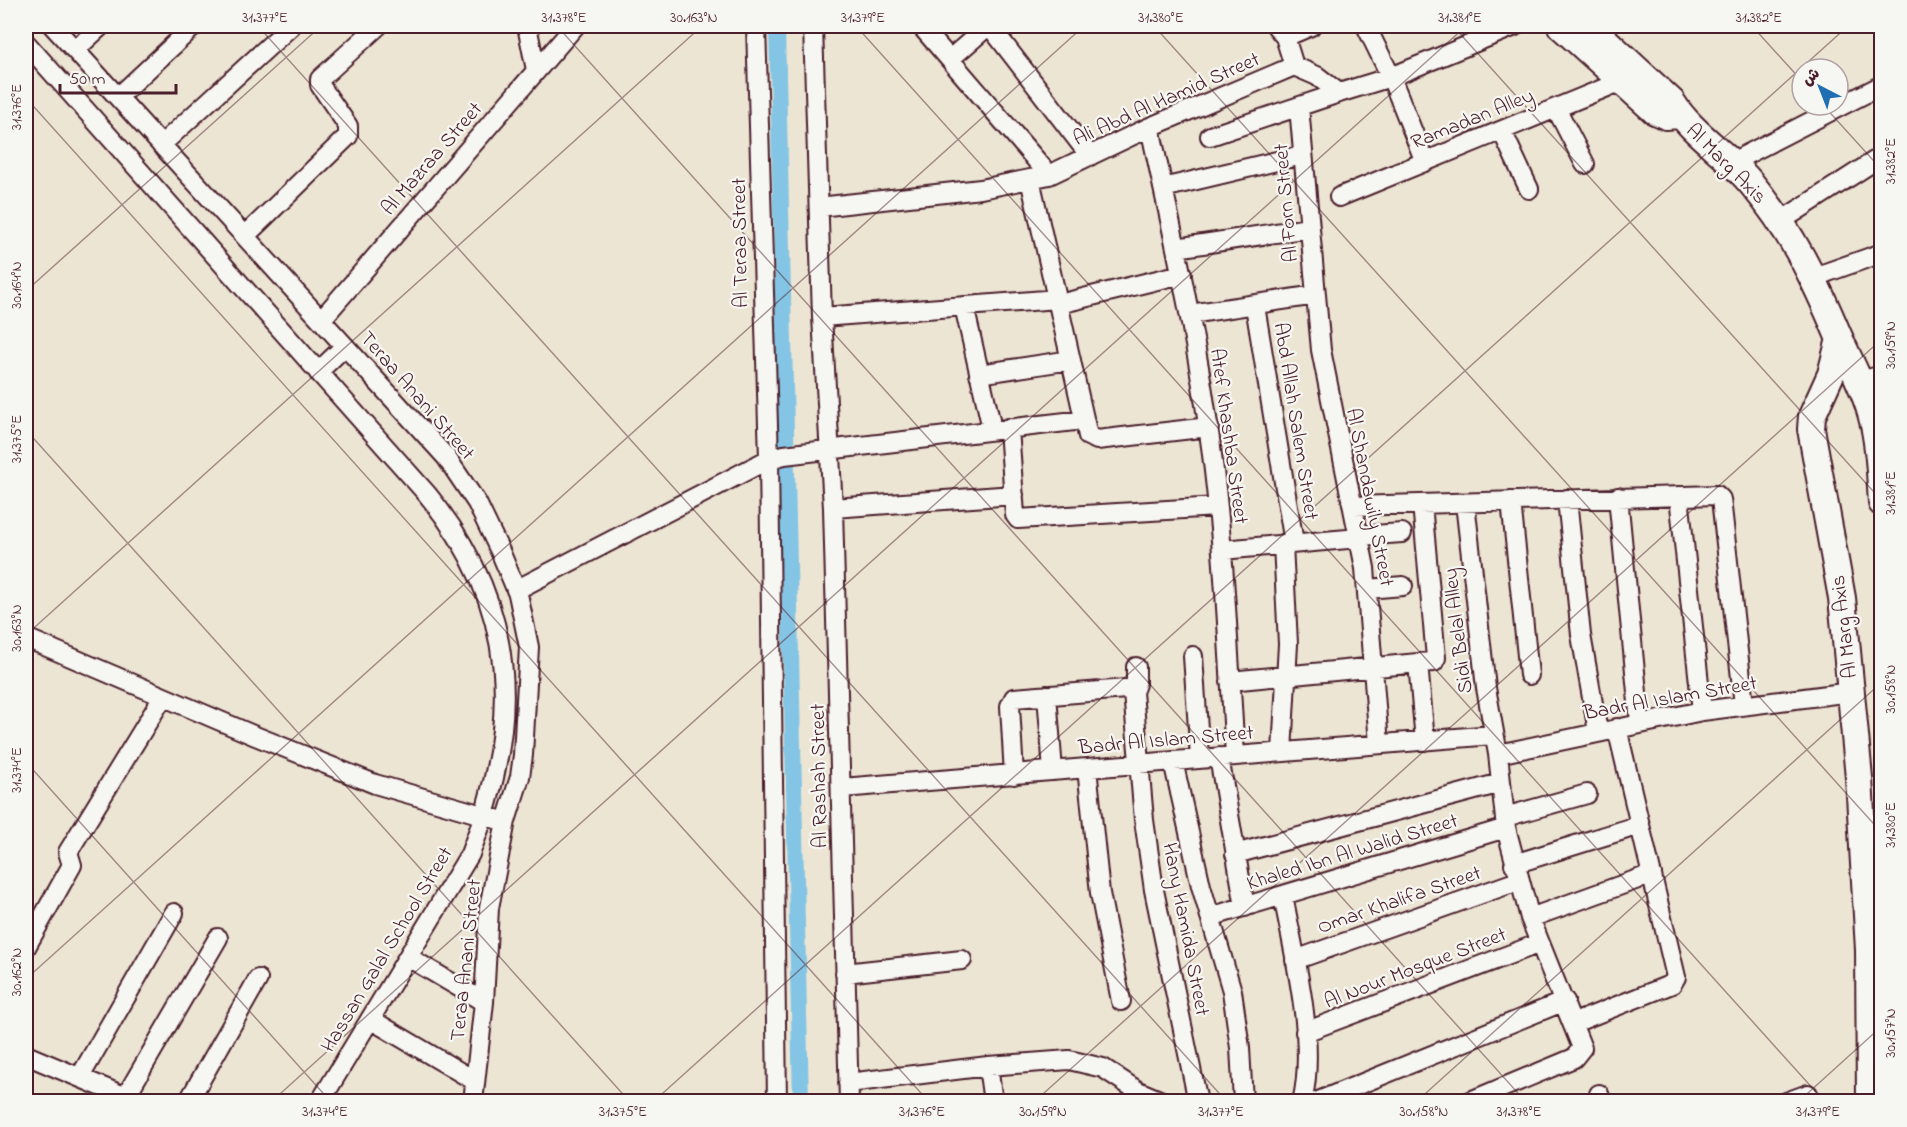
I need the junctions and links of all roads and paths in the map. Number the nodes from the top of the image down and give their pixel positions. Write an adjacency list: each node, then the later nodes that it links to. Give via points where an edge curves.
1 (53, 26): 19 (street, Teraa Anani Street)
2 (101, 26): 19 (street)
3 (194, 26): 27 (street)
4 (291, 26): 34 (street)
5 (378, 26): 49 (street, via 320,79 320,85 348,126 348,136)
6 (527, 26): 22 (street)
7 (575, 26): 22 (street, Al Mazraa Street)
8 (756, 26): 73 (street, Al Teraa Street)
9 (813, 26): 46 (street)
10 (921, 26): 20 (street)
11 (989, 26): 20 (street); 36 (street)
12 (1311, 26): 17 (street)
13 (1366, 26): 23 (street)
14 (1515, 26): 23 (street)
15 (1561, 26): 24 (main road, Al Marg Axis)
16 (1590, 26): 30 (main road, Al Marg Axis, via 1672,102)
17 (1280, 31): 21 (street)
18 (26, 43): 64 (street)
19 (75, 50): 27 (street, Teraa Anani Street)
20 (950, 59): 41 (street)
21 (1293, 66): 26 (street, Ali Abd Al Hamid Street, via 1312,72); 31 (street, Ali Abd Al Hamid Street)
22 (536, 70): 60 (street, Al Mazraa Street)
23 (1391, 77): 26 (street); 38 (street)
24 (1622, 81): 29 (street, Ramadan Alley); 30 (main road, Al Marg Axis, via 1660,114)
25 (1881, 85): 39 (street)
26 (1339, 93): 28 (street)
27 (118, 97): 34 (street, Teraa Anani Street)
28 (1299, 107): 33 (street); 35 (street, Al Forn Street)
29 (1556, 108): 32 (street, Ramadan Alley); 40 (street)
30 (1679, 115): 39 (main road, Al Marg Axis)
31 (1150, 127): 36 (street, Ali Abd Al Hamid Street); 43 (street, Atef Khashba Street)
32 (1502, 130): 38 (street, Ramadan Alley); 44 (street)
33 (1210, 136)
34 (161, 145): 49 (street, Teraa Anani Street)
35 (1302, 155): 43 (street); 48 (street, Al Forn Street)
36 (1090, 156): 41 (street, Ali Abd Al Hamid Street)
37 (1881, 156): 47 (street)
38 (1425, 162): 45 (street, Ramadan Alley)
39 (1732, 162): 47 (main road, Al Marg Axis)
40 (1586, 164)
41 (1049, 175): 42 (street, Ali Abd Al Hamid Street)
42 (1030, 179): 46 (street, Ali Abd Al Hamid Street, via 981,189); 55 (street)
43 (1163, 188): 50 (street, Atef Khashba Street)
44 (1529, 189)
45 (1339, 197)
46 (819, 207): 59 (street)
47 (1781, 221): 53 (main road, Al Marg Axis)
48 (1309, 228): 50 (street); 54 (street, Al Forn Street)
49 (245, 236): 60 (street, Teraa Anani Street)
50 (1176, 248): 52 (street, Atef Khashba Street)
51 (1881, 253): 53 (street)
52 (1182, 274): 55 (street); 58 (street, Atef Khashba Street)
53 (1814, 277): 61 (main road, Al Marg Axis)
54 (1316, 295): 57 (street); 83 (street, Al Shandawily Street, via 1325,377)
55 (1058, 302): 56 (street); 63 (street)
56 (964, 306): 59 (street); 65 (street)
57 (1255, 306): 58 (street); 88 (street, Abd Allah Salem Street)
58 (1190, 314): 69 (street, Atef Khashba Street)
59 (822, 317): 72 (street)
60 (321, 320): 62 (street, Teraa Anani Street)
61 (1840, 339): 66 (main road, Al Marg Axis); 102 (main road, Al Marg Axis, via 1831,374 1812,416 1812,429 1842,598)
62 (345, 346): 64 (street); 92 (street, Teraa Anani Street, via 462,478)
63 (1071, 360): 65 (street); 68 (street)
64 (318, 372): 124 (street, via 449,521 483,582 499,639 505,685 504,720)
65 (979, 374): 67 (street)
66 (1871, 378): 71 (main road, Al Marg Axis)
67 (990, 420)
68 (1083, 420): 69 (street, via 1088,436 1094,440); 70 (street)
69 (1209, 427): 84 (street, Atef Khashba Street)
70 (1009, 428): 72 (street); 75 (street)
71 (1879, 445): 74 (main road, Al Marg Axis)
72 (831, 449): 73 (street); 85 (street, Al Rashah Street)
73 (777, 457): 92 (street); 160 (street)
74 (1881, 478): 81 (main road, Al Marg Axis)
75 (1014, 495): 84 (street, via 1018,519); 85 (street)
76 (1679, 495): 77 (street); 105 (street, via 1718,495 1721,499); 106 (street)
77 (1618, 498): 78 (street); 107 (street)
78 (1567, 499): 79 (street); 109 (street, via 1581,635)
79 (1511, 501): 80 (street); 98 (street)
80 (1465, 503): 82 (street); 110 (street, Sidi Belal Alley)
81 (1881, 503)
82 (1422, 504): 83 (street); 95 (street, via 1436,658 1434,662)
83 (1354, 506): 87 (street, Al Shandawily Street)
84 (1217, 507): 89 (street, Atef Khashba Street)
85 (833, 508): 122 (street, Al Rashah Street)
86 (1402, 532): 87 (street)
87 (1359, 537): 88 (street); 91 (street, Al Shandawily Street)
88 (1289, 544): 89 (street); 99 (street, Abd Allah Salem Street)
89 (1222, 550): 100 (street, Atef Khashba Street)
90 (1402, 586): 91 (street)
91 (1367, 589): 96 (street, Al Shandawily Street)
92 (516, 590): 125 (street, Teraa Anani Street, via 529,647 528,690 520,777)
93 (26, 638): 104 (street)
94 (1193, 656): 115 (street)
95 (1418, 663): 96 (street); 111 (street)
96 (1372, 667): 99 (street); 112 (street, Al Shandawily Street)
97 (1136, 668): 101 (street, Hany Hamida Street)
98 (1529, 675)
99 (1285, 676): 100 (street); 113 (street, Abd Allah Salem Street)
100 (1230, 681): 115 (street, Atef Khashba Street)
101 (1133, 692): 103 (street, via 1126,689); 117 (street, Hany Hamida Street)
102 (1851, 692): 105 (street, Badr Al Islam Street); 169 (main road, Al Marg Axis, via 1866,885)
103 (1047, 695): 119 (street); 120 (street, via 1011,701)
104 (163, 697): 124 (street, via 375,784); 138 (street, via 68,852 72,865)
105 (1744, 705): 106 (street, Badr Al Islam Street)
106 (1702, 711): 107 (street, Badr Al Islam Street)
107 (1640, 723): 108 (street, Badr Al Islam Street)
108 (1617, 728): 109 (street, Badr Al Islam Street); 127 (street)
109 (1598, 732): 114 (street, Badr Al Islam Street)
110 (1494, 735): 111 (street, Badr Al Islam Street); 114 (street, Sidi Belal Alley)
111 (1425, 741): 112 (street, Badr Al Islam Street)
112 (1379, 744): 113 (street, Badr Al Islam Street)
113 (1282, 752): 115 (street, Badr Al Islam Street)
114 (1498, 754): 121 (street, Sidi Belal Alley)
115 (1218, 757): 116 (street, Badr Al Islam Street); 128 (street)
116 (1173, 761): 117 (street, Badr Al Islam Street); 134 (street)
117 (1139, 764): 118 (street, Badr Al Islam Street); 163 (street, Hany Hamida Street, via 1154,890)
118 (1087, 768): 119 (street, Badr Al Islam Street); 144 (street, via 1100,893)
119 (1053, 771): 120 (street, Badr Al Islam Street)
120 (1014, 775): 122 (street, Badr Al Islam Street)
121 (1501, 783): 126 (street, Sidi Belal Alley); 128 (street)
122 (842, 788): 142 (street, Al Rashah Street)
123 (1587, 794): 126 (street, Khaled Ibn Al Walid Street)
124 (485, 817): 125 (street); 139 (street, Hassan Galal School Street, via 470,854)
125 (506, 821): 146 (street, Teraa Anani Street, via 489,908)
126 (1505, 823): 129 (street, Sidi Belal Alley); 131 (street, Khaled Ibn Al Walid Street)
127 (1640, 825): 129 (street, Omar Khalifa Street); 130 (street)
128 (1235, 854): 132 (street)
129 (1516, 873): 135 (street, Sidi Belal Alley); 141 (street, Omar Khalifa Street)
130 (1652, 874): 135 (street); 148 (street, via 1676,973 1674,981)
131 (1283, 895): 132 (street, Khaled Ibn Al Walid Street); 141 (street)
132 (1245, 906): 134 (street, Khaled Ibn Al Walid Street)
133 (174, 913): 152 (street)
134 (1210, 917): 164 (street, via 1232,991)
135 (1530, 918): 137 (street, Sidi Belal Alley)
136 (218, 938): 156 (street)
137 (1540, 943): 145 (street, Sidi Belal Alley); 149 (street, Al Nour Mosque Street)
138 (26, 947)
139 (408, 957): 146 (street); 147 (street, Hassan Galal School Street)
140 (962, 960): 142 (street)
141 (1295, 960): 149 (street)
142 (845, 973): 154 (street, Al Rashah Street)
143 (258, 979): 158 (street)
144 (1121, 1001)
145 (1565, 1001): 148 (street, Sidi Belal Alley); 166 (street)
146 (484, 1002): 153 (street, Teraa Anani Street)
147 (370, 1019): 153 (street); 157 (street, Hassan Galal School Street)
148 (1574, 1023): 167 (street, Sidi Belal Alley, via 1582,1048 1574,1058)
149 (1305, 1032): 165 (street, via 1307,1071)
150 (26, 1054): 152 (street)
151 (988, 1066): 154 (street); 161 (street); 162 (street, via 1087,1062)
152 (80, 1077): 156 (street)
153 (475, 1081): 159 (street, Teraa Anani Street)
154 (849, 1092)
155 (1808, 1094): 168 (street)
156 (132, 1099)
157 (325, 1100)
158 (188, 1101)
159 (473, 1101)
160 (777, 1101)
161 (993, 1101)
162 (1164, 1101)
163 (1198, 1101)
164 (1243, 1101)
165 (1302, 1101)
166 (1316, 1101)
167 (1468, 1101)
168 (1786, 1101)
169 (1870, 1101)

